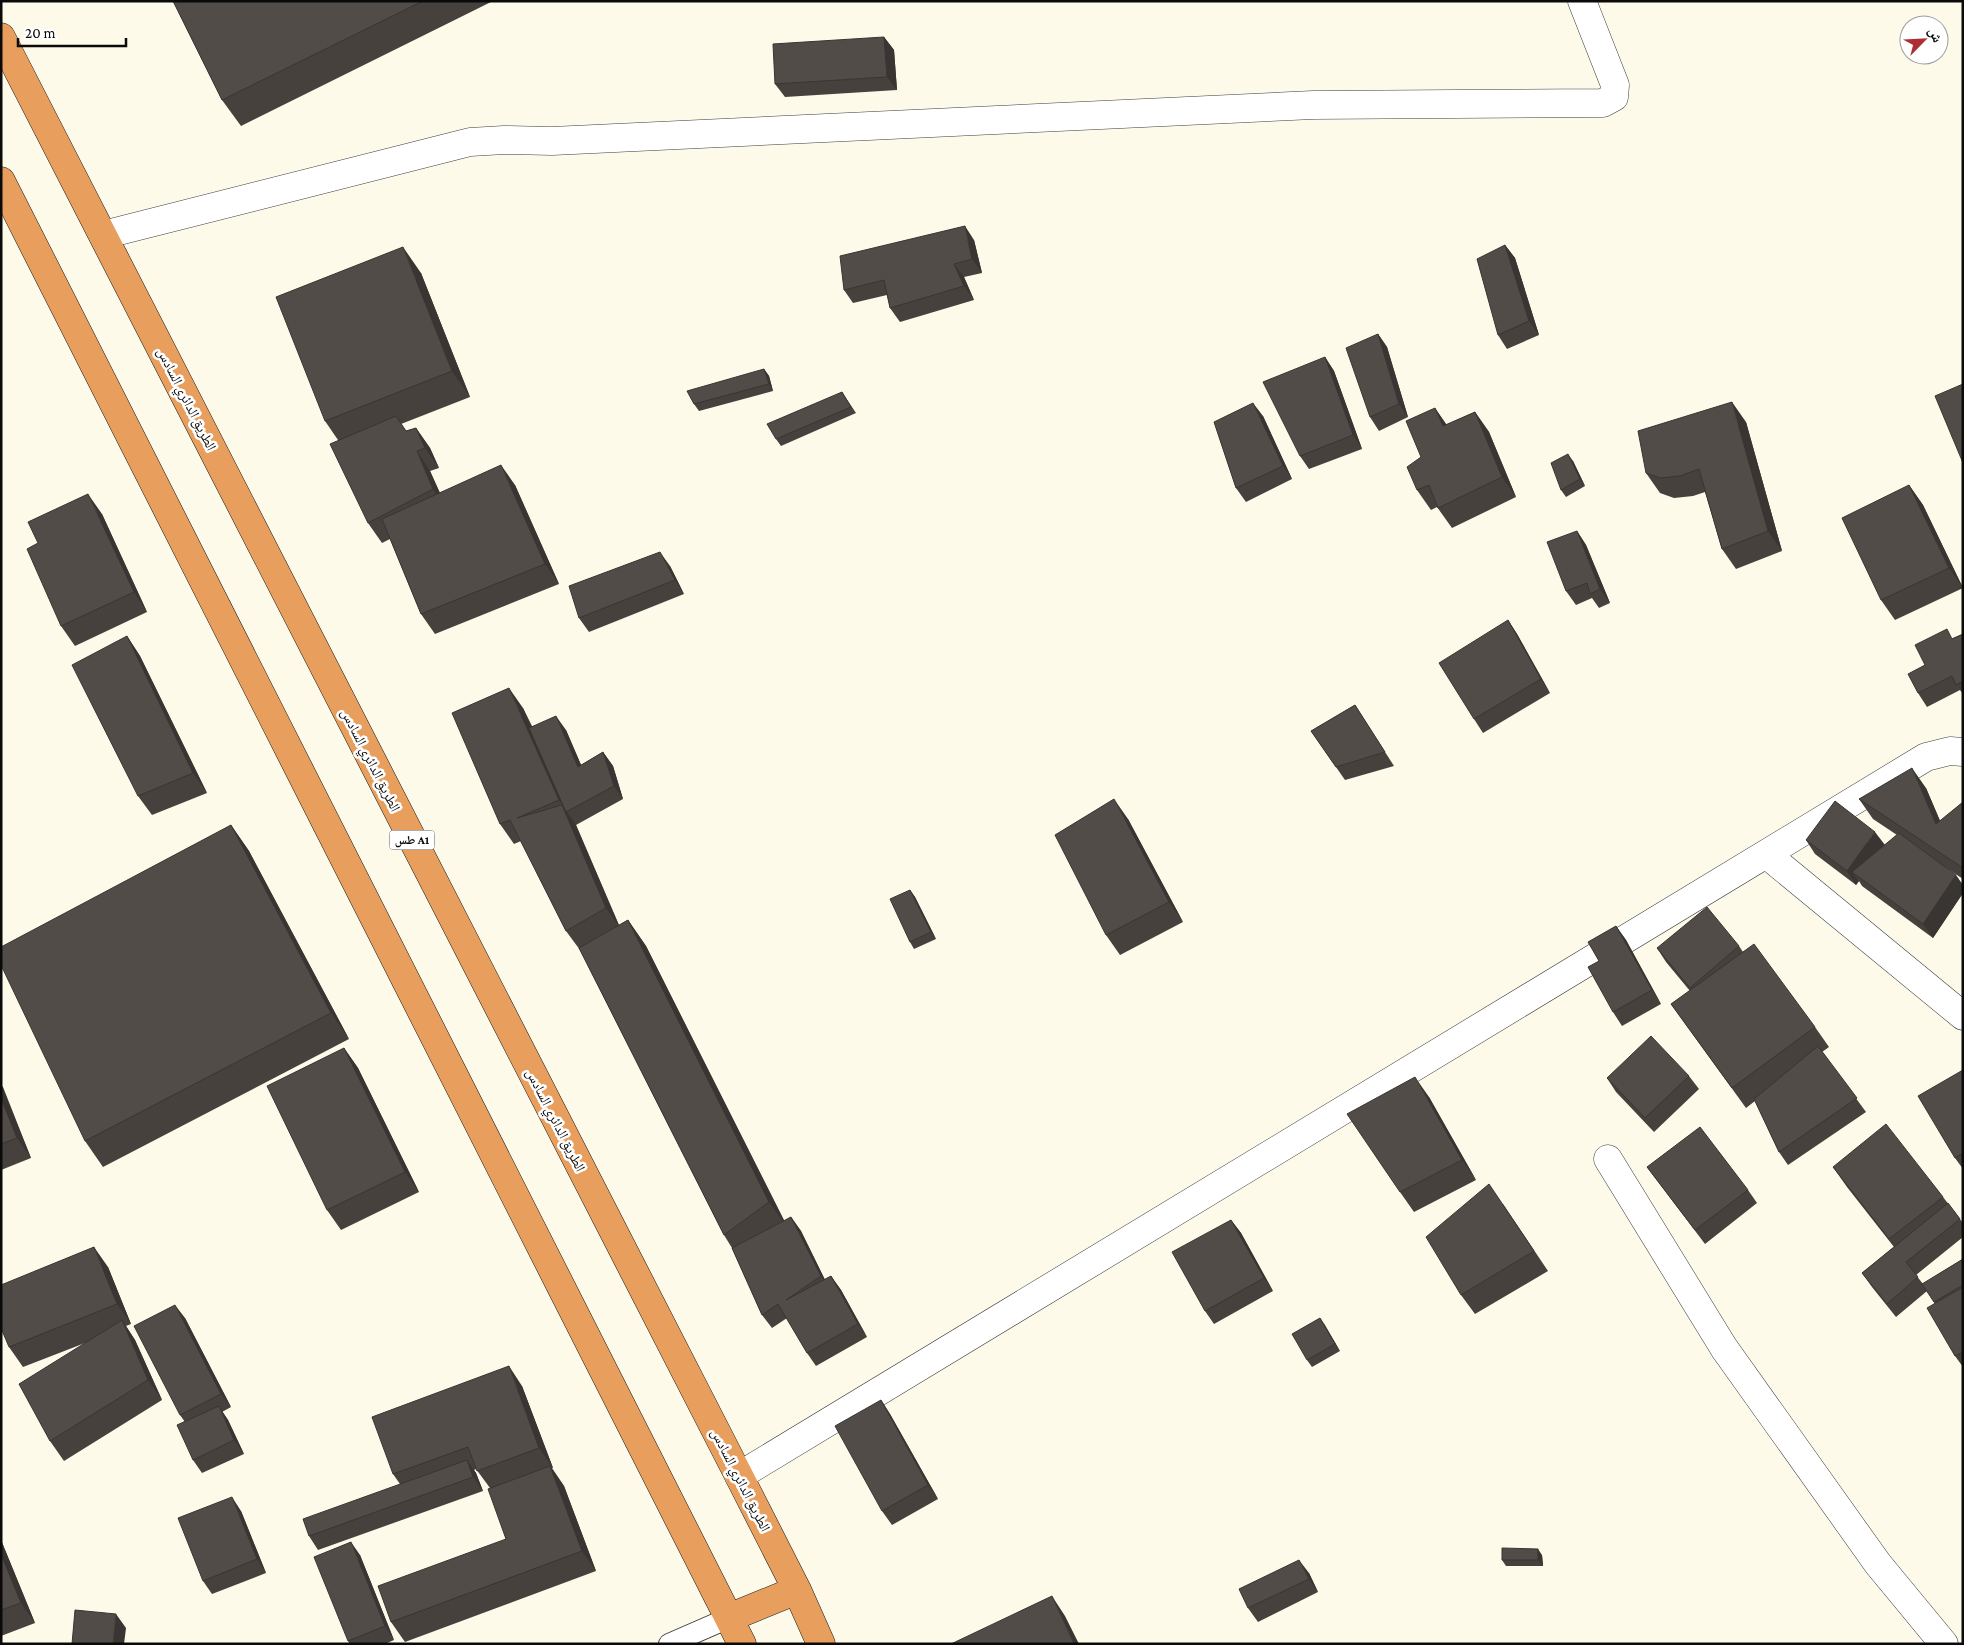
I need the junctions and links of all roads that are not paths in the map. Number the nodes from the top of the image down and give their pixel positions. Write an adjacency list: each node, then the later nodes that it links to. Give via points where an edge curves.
1 (1582, 1): 4 (street, via 1615,85 1614,97 1603,103 1312,105 470,142)
2 (1, 37): 4 (highway, الطريق الدائري السادس / طس A1)
3 (1, 181): 11 (highway)
4 (103, 235): 9 (highway, الطريق الدائري السادس / طس A1)
5 (1963, 752): 6 (street, via 1950,751 1926,757)
6 (1766, 854): 7 (street); 9 (street)
7 (1963, 1016)
8 (1608, 1158): 15 (street, via 1724,1348 1878,1564)
9 (739, 1476): 10 (highway, الطريق الدائري السادس / طس A1)
10 (797, 1590): 11 (highway); 14 (highway, الطريق الدائري السادس / طس A1)
11 (730, 1617): 12 (lane); 13 (highway)
12 (669, 1644)
13 (742, 1644)
14 (821, 1644)
15 (1944, 1644)

